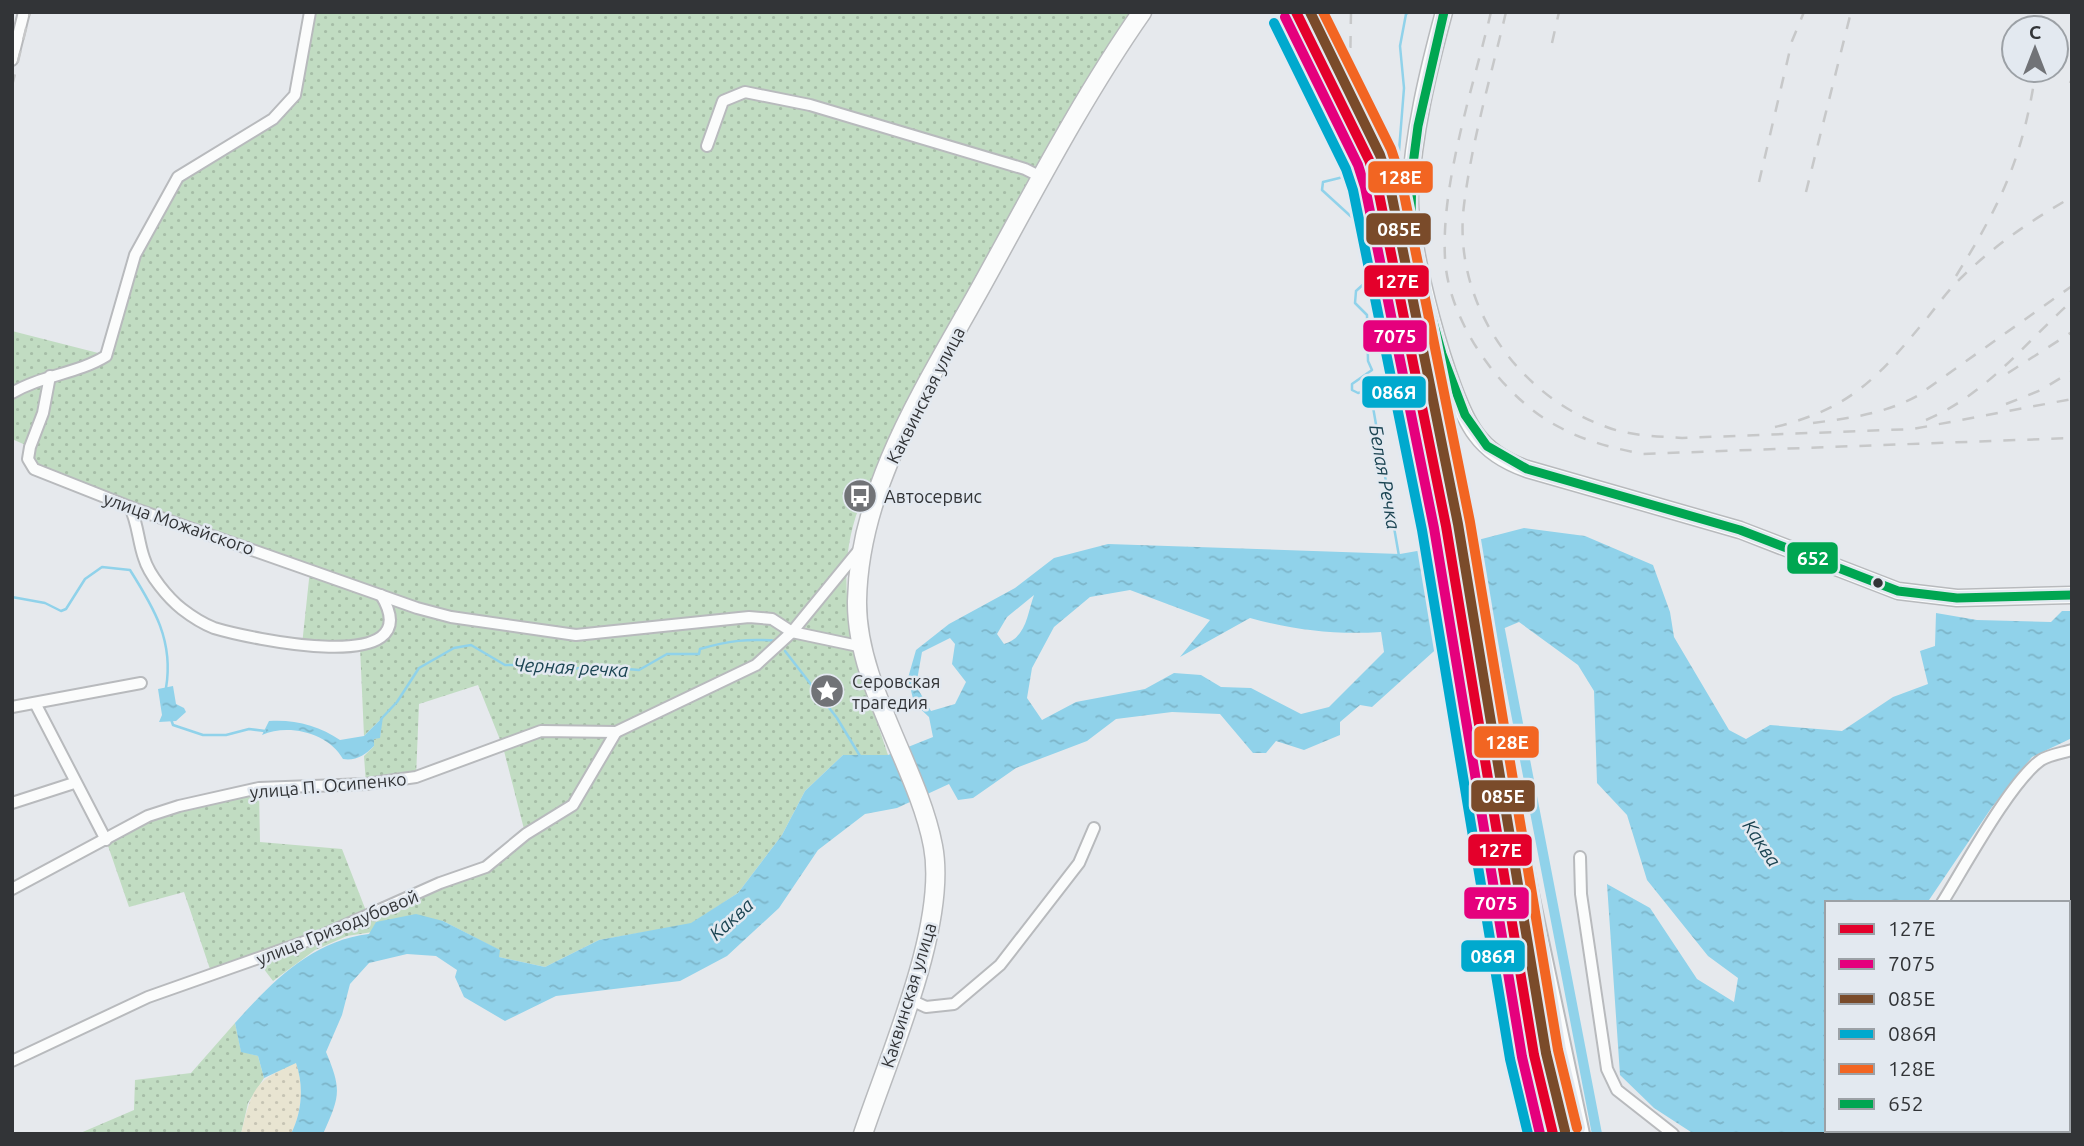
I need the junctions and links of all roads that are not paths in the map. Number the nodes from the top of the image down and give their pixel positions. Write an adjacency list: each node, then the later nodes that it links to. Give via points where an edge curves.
1 (24, 12): 5 (street)
2 (310, 12): 8 (street, via 295,95 273,119 178,177 135,255 106,356 89,366)
3 (1142, 12): 7 (main road, Каквинская улица)
4 (1444, 12): 13 (main road, via 1427,79 1411,180 1411,217 1419,266 1454,389 1466,419 1483,443 1510,463 1761,537 1898,592 1957,598)
5 (12, 60)
6 (707, 146): 7 (street, via 723,101 745,92 810,105)
7 (1041, 177): 11 (main road, Каквинская улица, via 914,410 887,467)
8 (50, 376): 9 (street); 10 (street, улица Можайского, via 29,463)
9 (12, 393)
10 (130, 507): 12 (street, улица Можайского); 12 (street, via 150,570 182,609 211,626 250,638 360,647 379,641 389,626 389,609)
11 (861, 548): 14 (street); 16 (main road, Каквинская улица, via 857,604)
12 (381, 595): 14 (street, улица Можайского, via 488,624 576,635 749,617 772,619)
13 (2072, 595)
14 (792, 632): 16 (street, улица Можайского); 20 (street, via 755,665)
15 (1488, 644): 32 (street, via 1532,889)
16 (863, 647): 29 (main road, Каквинская улица, via 928,824 935,860 935,905)
17 (141, 683): 18 (street)
18 (35, 703): 19 (street); 22 (street)
19 (12, 706)
20 (616, 732): 25 (street, улица П. Осипенко, via 541,731 416,777 259,788 148,816); 30 (street, улица Гризодубовой, via 573,805 526,834 486,867 321,936 148,997)
21 (2072, 750): 28 (street, via 2042,759 2032,769)
22 (74, 783): 23 (street); 25 (street)
23 (12, 803)
24 (1094, 828): 29 (street, via 1079,863 1000,965 954,1004 926,1007)
25 (106, 840): 27 (street, улица П. Осипенко)
26 (1580, 857): 33 (street, via 1581,894 1607,1069 1617,1090)
27 (12, 888)
28 (1943, 901)
29 (909, 999): 31 (main road, Каквинская улица)
30 (12, 1062)
31 (863, 1134)
32 (1584, 1134)
33 (1673, 1134)

